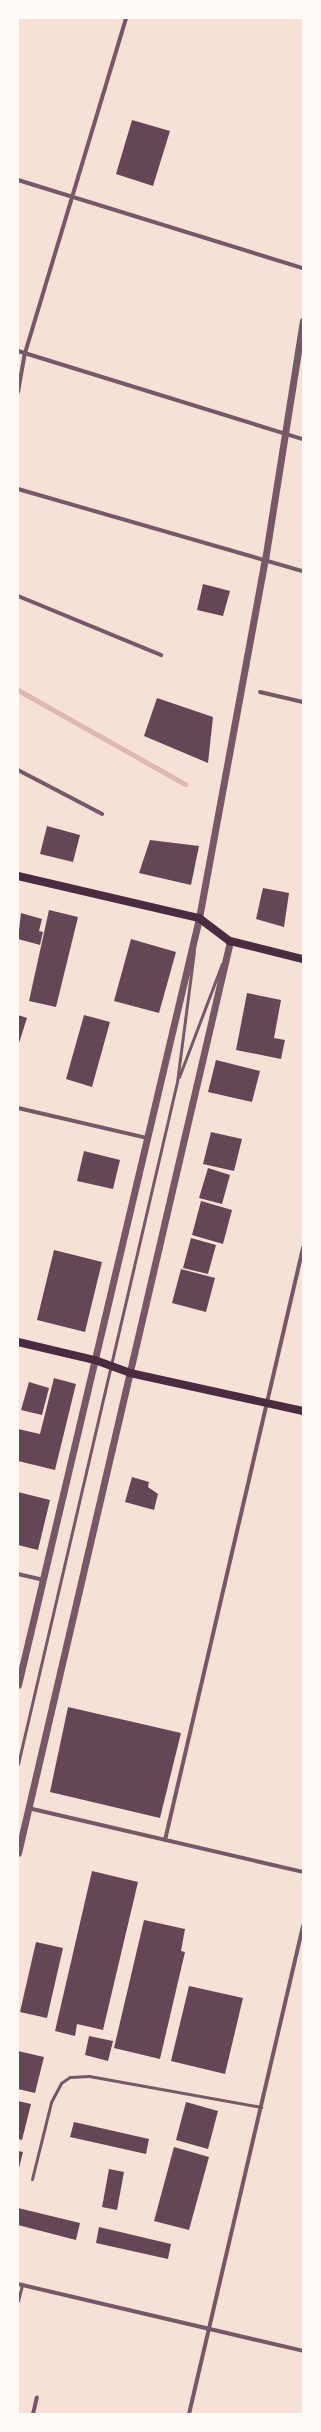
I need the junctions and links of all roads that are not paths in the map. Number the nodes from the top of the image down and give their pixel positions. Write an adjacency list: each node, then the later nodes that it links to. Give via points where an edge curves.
1 (126, 18): 3 (street)
2 (18, 180): 3 (street)
3 (72, 197): 4 (street); 7 (street)
4 (303, 268)
5 (303, 321): 9 (street)
6 (18, 351): 7 (street)
7 (25, 354): 8 (street); 9 (street)
8 (18, 392)
9 (285, 433): 10 (street); 12 (street)
10 (303, 439)
11 (18, 489): 12 (street)
12 (265, 560): 13 (street); 21 (street)
13 (303, 571)
14 (18, 596): 15 (street)
15 (161, 655)
16 (260, 692): 17 (street)
17 (303, 702)
18 (18, 770): 19 (street)
19 (102, 814)
20 (18, 876): 21 (main road)
21 (199, 918): 22 (main road); 24 (lane); 26 (street)
22 (230, 941): 23 (main road); 24 (lane); 31 (street)
23 (303, 959)
24 (177, 1082): 30 (lane)
25 (18, 1108): 26 (street)
26 (147, 1138): 29 (street)
27 (303, 1248): 32 (street)
28 (18, 1342): 29 (main road)
29 (95, 1360): 30 (main road); 35 (street)
30 (111, 1366): 31 (main road); 37 (lane)
31 (130, 1373): 32 (main road); 38 (street)
32 (267, 1403): 33 (main road); 39 (street)
33 (303, 1411)
34 (18, 1574): 35 (street)
35 (43, 1580): 36 (street)
36 (18, 1685)
37 (18, 1764)
38 (28, 1808): 39 (street); 40 (street)
39 (165, 1840): 41 (street)
40 (18, 1853)
41 (303, 1872)
42 (303, 1926): 43 (street)
43 (261, 2106): 44 (lane, via 89,2076 70,2077 61,2083 51,2102); 47 (street)
44 (32, 2179)
45 (20, 2285): 46 (lane); 47 (street)
46 (18, 2301)
47 (209, 2329): 48 (street); 51 (street)
48 (303, 2351)
49 (37, 2397): 50 (street)
50 (33, 2414)
51 (189, 2414)

